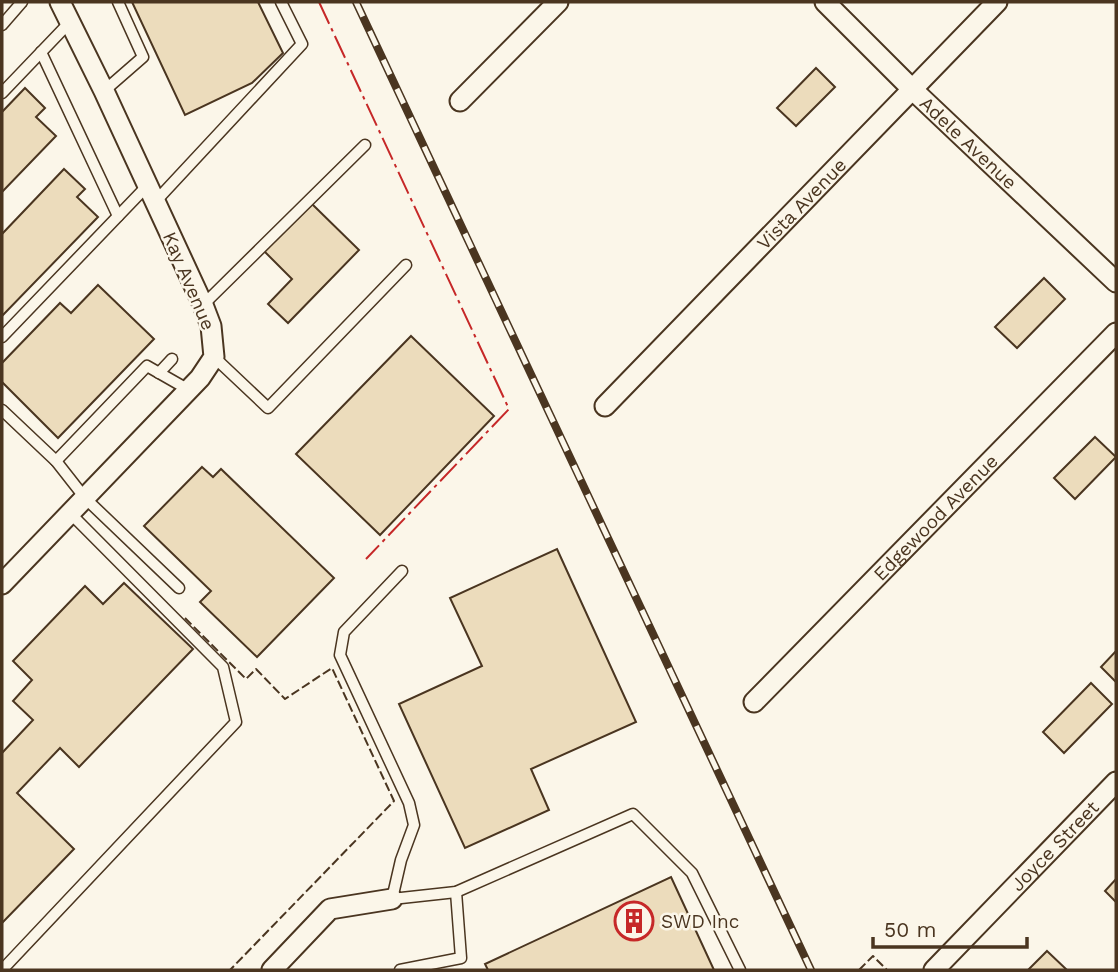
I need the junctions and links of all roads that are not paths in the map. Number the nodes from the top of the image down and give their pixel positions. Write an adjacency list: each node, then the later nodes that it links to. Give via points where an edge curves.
1 (22, 2): 9 (lane)
2 (60, 2): 8 (street, Kay Avenue)
3 (118, 2): 12 (lane, via 144,57)
4 (281, 2): 16 (lane, via 302,44)
5 (558, 2): 14 (street)
6 (825, 2): 11 (street, Adele Avenue)
7 (997, 2): 11 (street, Vista Avenue)
8 (69, 23): 10 (lane); 12 (street, Kay Avenue)
9 (2, 25)
10 (41, 52): 13 (lane); 17 (lane)
11 (913, 90): 19 (street, Adele Avenue); 27 (street, Vista Avenue)
12 (104, 91): 16 (street, Kay Avenue)
13 (2, 93)
14 (460, 101)
15 (365, 145): 20 (lane)
16 (151, 194): 17 (lane); 20 (street, Kay Avenue)
17 (118, 216): 22 (lane)
18 (406, 265): 23 (lane, via 268,408)
19 (1116, 282)
20 (203, 304): 23 (street, Kay Avenue)
21 (1116, 333): 35 (street, Edgewood Avenue)
22 (2, 337)
23 (214, 357): 26 (street, Kay Avenue)
24 (172, 359): 25 (lane)
25 (159, 373): 26 (lane); 29 (lane, via 146,366)
26 (189, 390): 30 (street, Kay Avenue)
27 (605, 406)
28 (2, 410): 29 (lane)
29 (56, 461): 30 (lane)
30 (85, 498): 31 (street, Kay Avenue); 34 (lane)
31 (70, 513): 33 (street, Kay Avenue); 39 (lane, via 223,667 236,722)
32 (402, 571): 38 (lane, via 344,632 340,655 409,803 414,825)
33 (2, 584)
34 (179, 588)
35 (754, 702)
36 (1116, 782): 43 (street, Joyce Street)
37 (456, 892): 38 (lane); 41 (lane, via 461,958); 42 (lane, via 633,814 692,873)
38 (393, 899): 40 (street, via 330,909)
39 (2, 970)
40 (272, 970)
41 (400, 970)
42 (740, 970)
43 (934, 970)

